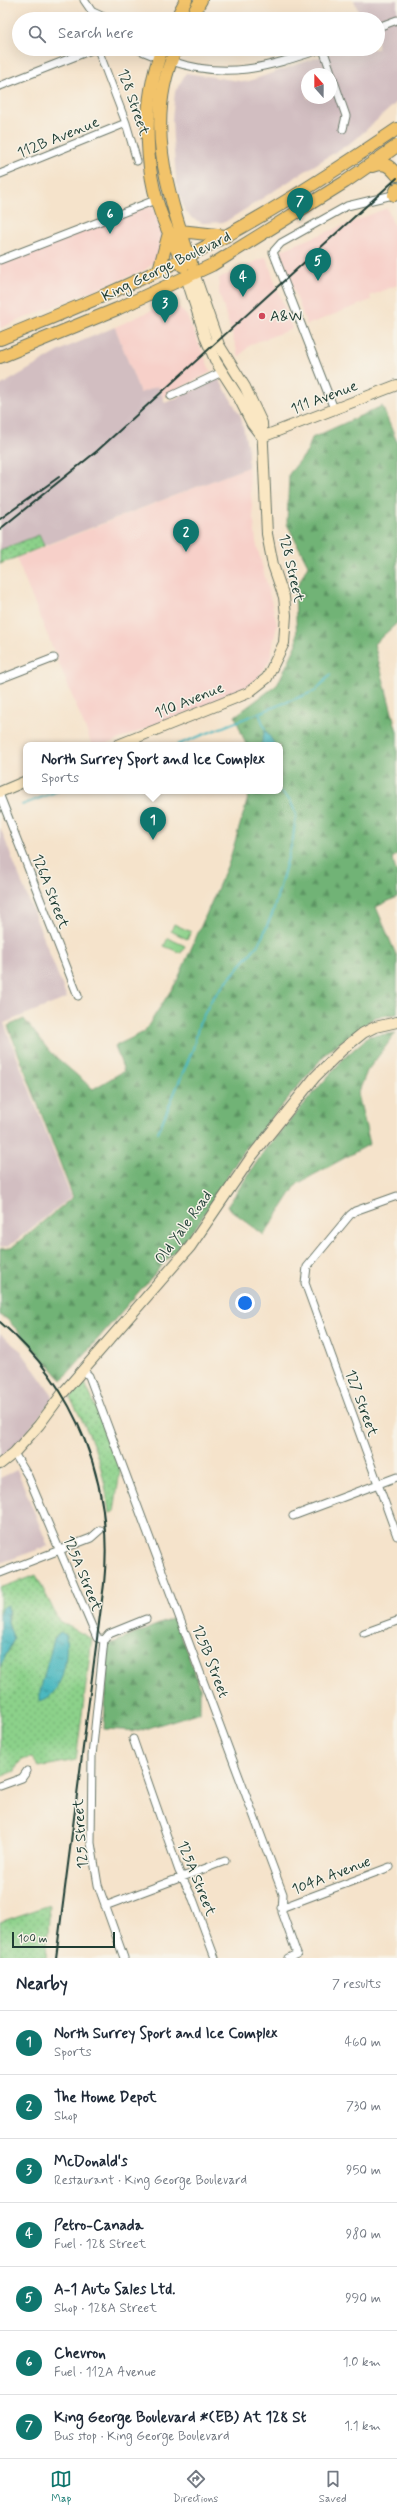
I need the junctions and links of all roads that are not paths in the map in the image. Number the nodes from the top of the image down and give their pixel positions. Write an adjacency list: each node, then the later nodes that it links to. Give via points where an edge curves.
1 (84, 0): 4 (street)
2 (186, 0): 5 (main road)
3 (201, 0): 6 (main road)
4 (93, 12)
5 (180, 12)
6 (194, 12)
7 (397, 20): 8 (street)
8 (385, 24)
9 (76, 56): 17 (street, 128 Street)
10 (101, 56): 18 (street, 128 Street)
11 (160, 56): 27 (main road, via 149,103 148,126 150,156)
12 (166, 56): 16 (main road, 128 Street)
13 (173, 56): 16 (main road)
14 (302, 56): 16 (street, via 250,70 189,66)
15 (325, 56): 19 (street, via 346,116)
16 (171, 61): 28 (main road, via 162,104 162,155)
17 (0, 86)
18 (126, 124): 22 (street, 128 Street); 24 (street, 112B Avenue)
19 (343, 129)
20 (397, 129): 29 (main road, King George Boulevard, via 294,197)
21 (397, 146): 23 (main road, King George Boulevard)
22 (137, 161)
23 (371, 166): 25 (main road, via 385,164); 33 (main road, King George Boulevard, via 236,252)
24 (0, 174)
25 (397, 175)
26 (396, 193): 39 (street, via 347,206 281,243 273,252)
27 (158, 200): 28 (main road); 31 (street)
28 (174, 232): 29 (main road); 30 (main road, 128 Street); 32 (main road)
29 (226, 236): 30 (main road, King George Boulevard)
30 (185, 258): 32 (main road, King George Boulevard); 33 (main road, 128 Street)
31 (0, 260)
32 (159, 270): 34 (main road, King George Boulevard)
33 (190, 275): 35 (main road, King George Boulevard); 36 (main road, 128 Street, via 206,339); 40 (main road, 128 Street, via 219,345 245,387 262,423)
34 (0, 339)
35 (0, 357)
36 (222, 372): 38 (street); 40 (main road, 128 Street)
37 (397, 385): 39 (main road, 111 Avenue)
38 (171, 396)
39 (334, 409): 40 (main road, 111 Avenue)
40 (262, 437): 42 (main road, 128 Street, via 268,542 284,597 286,616 284,643)
41 (54, 658): 43 (street)
42 (267, 678): 44 (main road, 110 Avenue, via 248,693)
43 (0, 679)
44 (126, 742)
45 (23, 782): 46 (main road)
46 (0, 792)
47 (0, 796): 48 (street, 126A Street)
48 (78, 996)
49 (397, 1022): 51 (main road, Old Yale Road, via 363,1033 315,1078 252,1156 190,1247)
50 (397, 1196): 55 (street, 127 Street, via 355,1211 307,1267 305,1279)
51 (83, 1370): 52 (main road, Old Yale Road); 72 (street, 125B Street, via 89,1376 95,1390 250,1803 283,1894)
52 (14, 1454): 53 (main road, Old Yale Road); 59 (street, 125A Street, via 28,1476)
53 (0, 1464)
54 (397, 1477): 55 (street)
55 (378, 1484): 56 (street); 58 (street, 127 Street)
56 (293, 1516)
57 (100, 1530): 59 (street, via 95,1536)
58 (397, 1536)
59 (60, 1551): 60 (street); 64 (street, 125A Street, via 92,1629 97,1638)
60 (0, 1573)
61 (146, 1619): 64 (street, via 110,1634)
62 (397, 1621): 63 (street)
63 (364, 1633)
64 (104, 1640): 71 (street, 125 Street, via 96,1705 91,1782 91,1843 94,1870)
65 (133, 1739): 70 (street, 125A Street)
66 (27, 1771): 67 (street, via 22,1778)
67 (0, 1786)
68 (225, 1862): 70 (street)
69 (390, 1867): 72 (street, 104A Avenue)
70 (182, 1878): 71 (street); 74 (street, 125A Street, via 193,1899)
71 (105, 1906): 73 (street, 125 Street)
72 (281, 1908): 75 (street, 125B Street, via 297,1954)
73 (124, 1958)
74 (215, 1958)
75 (288, 1958)

